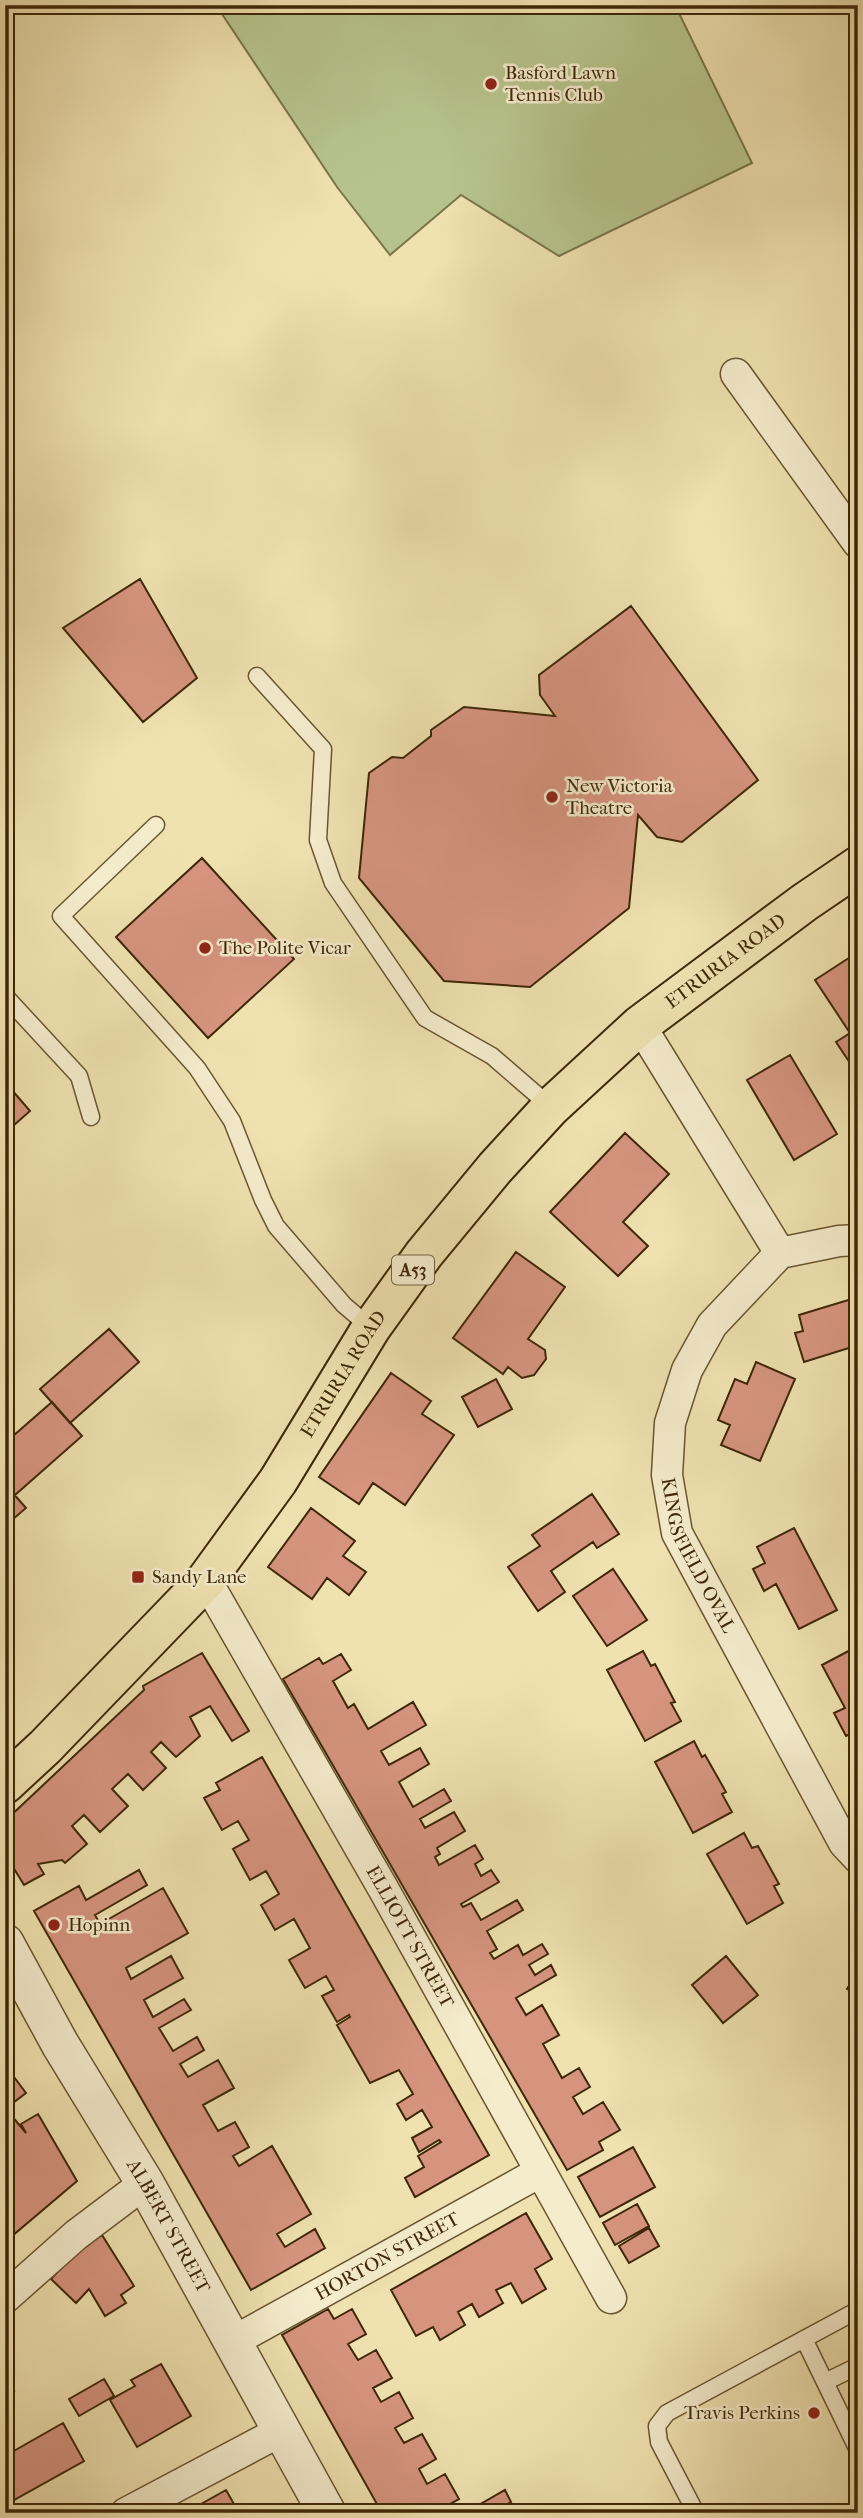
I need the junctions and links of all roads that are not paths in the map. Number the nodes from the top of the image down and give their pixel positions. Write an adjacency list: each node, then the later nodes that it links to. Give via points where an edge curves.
1 (736, 374): 2 (street)
2 (858, 543)
3 (257, 676): 8 (lane, via 323,749 318,840 333,883 425,1018 492,1056)
4 (156, 825): 12 (lane, via 61,916 197,1068 232,1121 276,1226 344,1305)
5 (858, 866): 7 (highway, ETRURIA ROAD / A53)
6 (5, 996): 9 (lane, via 79,1076)
7 (640, 1025): 8 (highway, ETRURIA ROAD / A53); 11 (street)
8 (551, 1107): 12 (highway, ETRURIA ROAD / A53, via 424,1254)
9 (91, 1117)
10 (858, 1240): 11 (street)
11 (780, 1253): 15 (street, KINGSFIELD OVAL, via 712,1325 687,1370 670,1423 667,1475 677,1533 844,1843)
12 (371, 1328): 13 (highway, ETRURIA ROAD / A53, via 278,1481)
13 (206, 1580): 14 (highway, ETRURIA ROAD / A53); 17 (street, ELLIOTT STREET)
14 (5, 1784)
15 (858, 1857)
16 (5, 1943): 18 (street, ALBERT STREET)
17 (540, 2172): 20 (street, ELLIOTT STREET); 23 (street, HORTON STREET)
18 (145, 2183): 19 (street, via 76,2235); 23 (street, ALBERT STREET)
19 (5, 2298)
20 (611, 2298)
21 (858, 2310): 22 (lane)
22 (804, 2339): 25 (lane); 30 (lane, via 667,2413 657,2426 659,2442)
23 (234, 2341): 26 (street, ALBERT STREET)
24 (858, 2366): 25 (lane)
25 (825, 2382): 27 (lane)
26 (281, 2431): 28 (street); 29 (street, ALBERT STREET)
27 (858, 2448)
28 (126, 2513)
29 (327, 2513)
30 (696, 2513)

